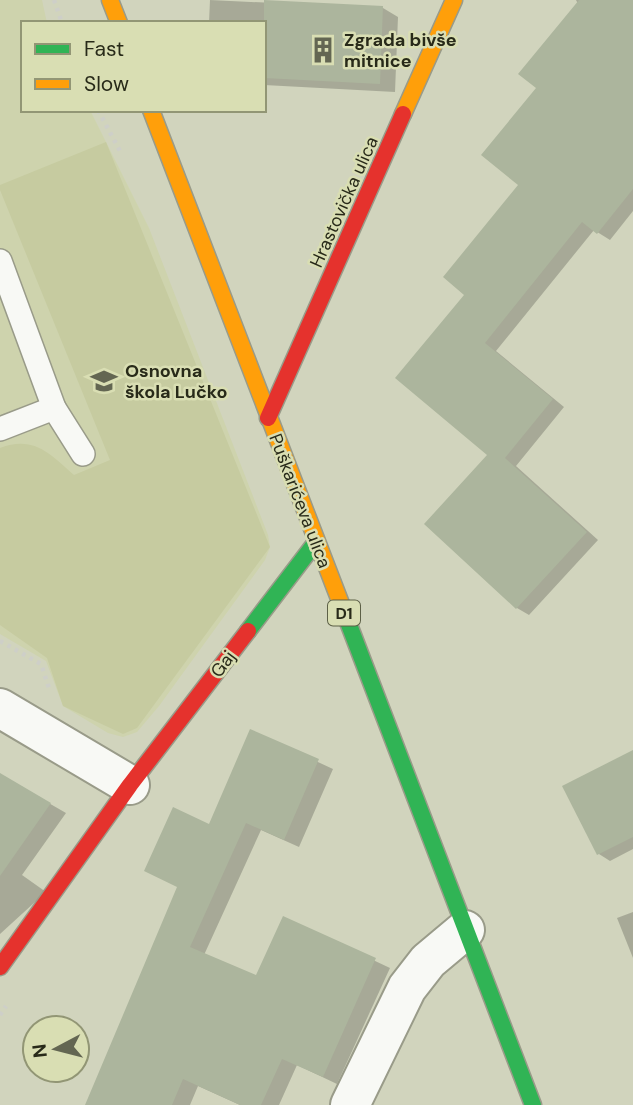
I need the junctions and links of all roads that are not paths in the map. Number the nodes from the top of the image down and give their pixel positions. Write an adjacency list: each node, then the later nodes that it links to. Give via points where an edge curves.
1 (110, 0): 3 (main road)
2 (454, 0): 7 (main road, Hrastovička ulica)
3 (118, 21)
4 (151, 112): 7 (main road, Puškarićeva ulica / D1)
5 (0, 261): 6 (lane)
6 (54, 408): 8 (lane); 9 (lane)
7 (268, 418): 10 (main road, Puškarićeva ulica / D1)
8 (0, 429)
9 (83, 454)
10 (316, 542): 12 (main road, Gaj); 13 (main road, Puškarićeva ulica / D1)
11 (0, 708): 12 (street)
12 (130, 785): 14 (main road, Gaj)
13 (465, 930): 15 (street, via 428,961 407,988); 16 (main road, Puškarićeva ulica / D1)
14 (0, 967)
15 (350, 1105)
16 (533, 1105)

